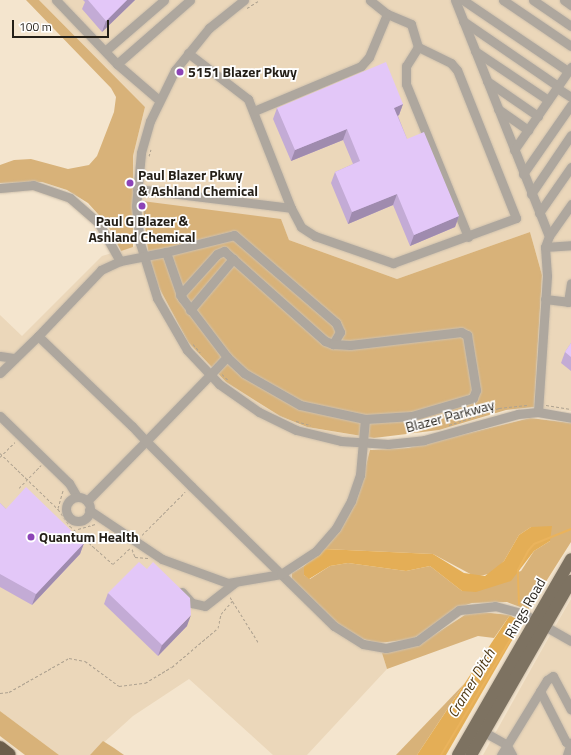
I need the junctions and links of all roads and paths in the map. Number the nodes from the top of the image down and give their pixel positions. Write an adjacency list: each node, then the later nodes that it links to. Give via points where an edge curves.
1 (56, 0): 17 (street)
2 (164, 0): 17 (street)
3 (190, 0): 20 (street)
4 (370, 0): 12 (street)
5 (455, 0): 13 (street)
6 (463, 0): 21 (street)
7 (503, 0): 15 (street)
8 (533, 0): 14 (street)
9 (564, 0): 11 (street)
10 (240, 1): 19 (street, Blazer Parkway, via 210,28)
11 (571, 4)
12 (387, 14): 16 (street, via 411,24); 29 (street, via 369,57 361,66)
13 (463, 21): 18 (street); 23 (street)
14 (571, 26)
15 (571, 46)
16 (418, 47): 43 (street, via 406,66 406,84); 43 (street, via 451,63 457,70 516,218)
17 (105, 51): 20 (street)
18 (475, 51): 22 (street); 26 (street)
19 (188, 53): 25 (street, Blazer Parkway); 29 (street, via 248,99)
20 (117, 64): 25 (street)
21 (570, 69): 23 (street)
22 (487, 80): 28 (street); 30 (street)
23 (558, 87): 24 (street); 26 (street)
24 (571, 97)
25 (160, 100): 37 (street, Blazer Parkway, via 141,153)
26 (548, 100): 30 (street)
27 (571, 105): 35 (street)
28 (498, 109): 31 (street); 33 (street)
29 (254, 111): 40 (street)
30 (538, 116): 31 (street)
31 (528, 130): 33 (street)
32 (571, 135): 38 (street)
33 (514, 150): 35 (street)
34 (571, 167): 41 (street)
35 (523, 174): 38 (street)
36 (0, 188): 49 (street, via 33,185 70,198 98,222)
37 (137, 189): 40 (street); 47 (street, Blazer Parkway)
38 (531, 194): 41 (street)
39 (571, 204): 42 (street)
40 (291, 208): 43 (street, via 301,227 315,236 393,263)
41 (539, 213): 42 (street)
42 (549, 236): 45 (street)
43 (468, 237)
44 (571, 245): 45 (street)
45 (545, 247): 52 (street)
46 (166, 252): 47 (street); 51 (street); 56 (street, via 234,235 336,323 340,332)
47 (143, 257): 49 (street); 61 (street, Blazer Parkway, via 169,322)
48 (233, 259): 51 (street, via 224,251 217,254); 54 (street); 56 (street, via 325,341)
49 (120, 261): 55 (street, via 101,270)
50 (571, 282): 53 (street)
51 (180, 295): 54 (street)
52 (545, 299): 53 (street); 62 (street)
53 (569, 303)
54 (190, 310): 59 (street)
55 (38, 336): 58 (street); 67 (street)
56 (333, 344): 65 (street, via 350,345 461,332 467,335 476,390 473,398 412,416)
57 (0, 356): 58 (street)
58 (15, 358): 60 (street)
59 (227, 358): 61 (street); 65 (street, via 244,373 300,405)
60 (0, 372)
61 (210, 376): 67 (street); 68 (street, Blazer Parkway, via 245,404 283,424 322,437)
62 (538, 412): 64 (street, Blazer Parkway); 68 (street, Blazer Parkway, via 502,417 424,440)
63 (0, 416): 66 (street)
64 (571, 418)
65 (365, 419): 68 (street)
66 (20, 437): 69 (path); 70 (street)
67 (146, 441): 74 (street); 81 (street)
68 (365, 444): 81 (street, via 360,475 336,528 316,552)
69 (0, 457)
70 (46, 460): 71 (street); 72 (path)
71 (69, 483): 73 (street); 75 (path, via 62,492)
72 (19, 488)
73 (77, 497): 74 (street); 74 (street, via 67,503 70,518 80,520)
74 (88, 506): 76 (street)
75 (58, 509)
76 (102, 516): 77 (path, via 96,524); 83 (street, via 162,559 198,575)
77 (78, 529)
78 (131, 546): 79 (path, via 135,557 141,560)
79 (151, 557)
80 (571, 559): 87 (main road, Rings Road)
81 (281, 574): 83 (street); 87 (street, via 334,626 363,644 386,648 417,641 470,607 510,608)
82 (571, 581): 87 (main road, Rings Road)
83 (236, 582): 85 (street)
84 (180, 590): 85 (street, via 192,603 205,606)
85 (225, 592): 86 (path)
86 (233, 600): 89 (path); 91 (path, via 221,614 218,628 172,667 145,683 119,686 85,661 69,658 9,692)
87 (541, 623): 88 (street); 93 (main road, Rings Road); 98 (main road, Rings Road)
88 (571, 641)
89 (258, 642)
90 (540, 691): 92 (street, via 553,676); 94 (street); 95 (street, via 566,742)
91 (0, 693)
92 (571, 710)
93 (484, 732): 94 (street); 99 (main road, Rings Road)
94 (506, 744): 100 (street); 101 (street)
95 (571, 744): 102 (street)
96 (0, 748): 97 (highway)
97 (9, 755)
98 (458, 755)
99 (471, 755)
100 (501, 755)
101 (512, 755)
102 (567, 755)

